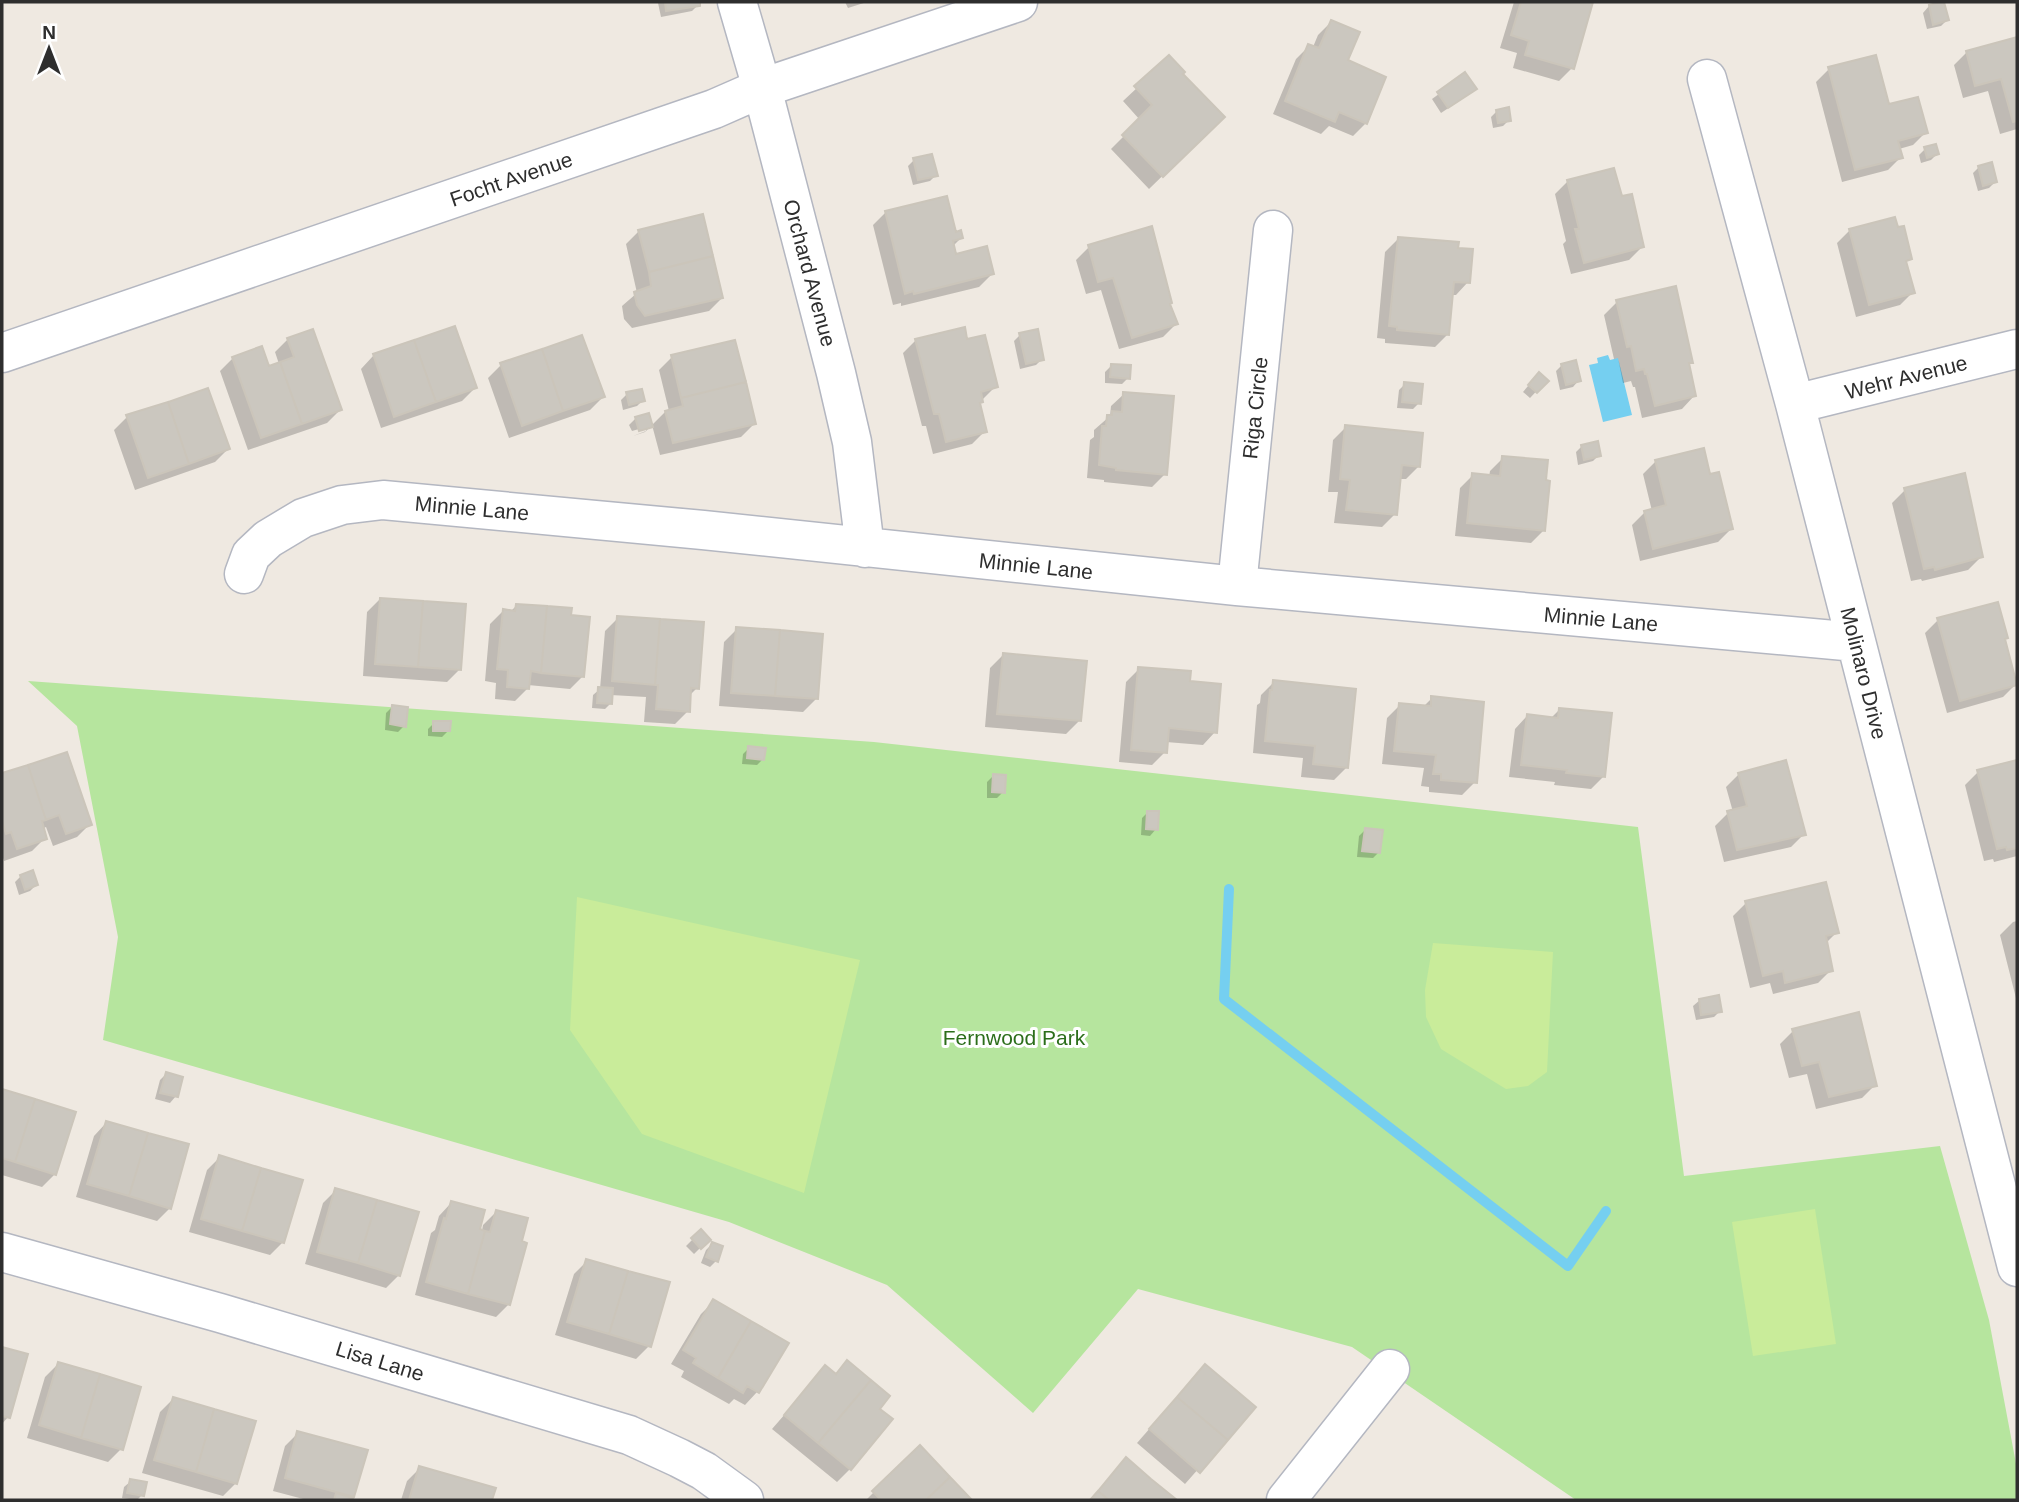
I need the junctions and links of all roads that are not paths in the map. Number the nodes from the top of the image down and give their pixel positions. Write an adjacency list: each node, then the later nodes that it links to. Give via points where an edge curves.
1 (737, 2): 4 (street, Orchard Avenue)
2 (1018, 2): 4 (street, Focht Avenue)
3 (1707, 79): 8 (street, Molinaro Drive)
4 (762, 88): 7 (street, Focht Avenue, via 701,114); 9 (street, Orchard Avenue, via 849,430)
5 (1273, 230): 11 (street, Riga Circle)
6 (2017, 349): 8 (street, Wehr Avenue)
7 (2, 353)
8 (1795, 404): 12 (street, Molinaro Drive)
9 (865, 548): 10 (street, Minnie Lane, via 383,500 342,505 303,518 251,555); 11 (street, Minnie Lane)
10 (244, 574)
11 (1237, 586): 12 (street, Minnie Lane)
12 (1856, 642): 14 (street, Molinaro Drive)
13 (2, 1252): 16 (street, Lisa Lane, via 629,1435 704,1471)
14 (2016, 1253)
15 (1390, 1369): 17 (street)
16 (744, 1500)
17 (1286, 1500)

